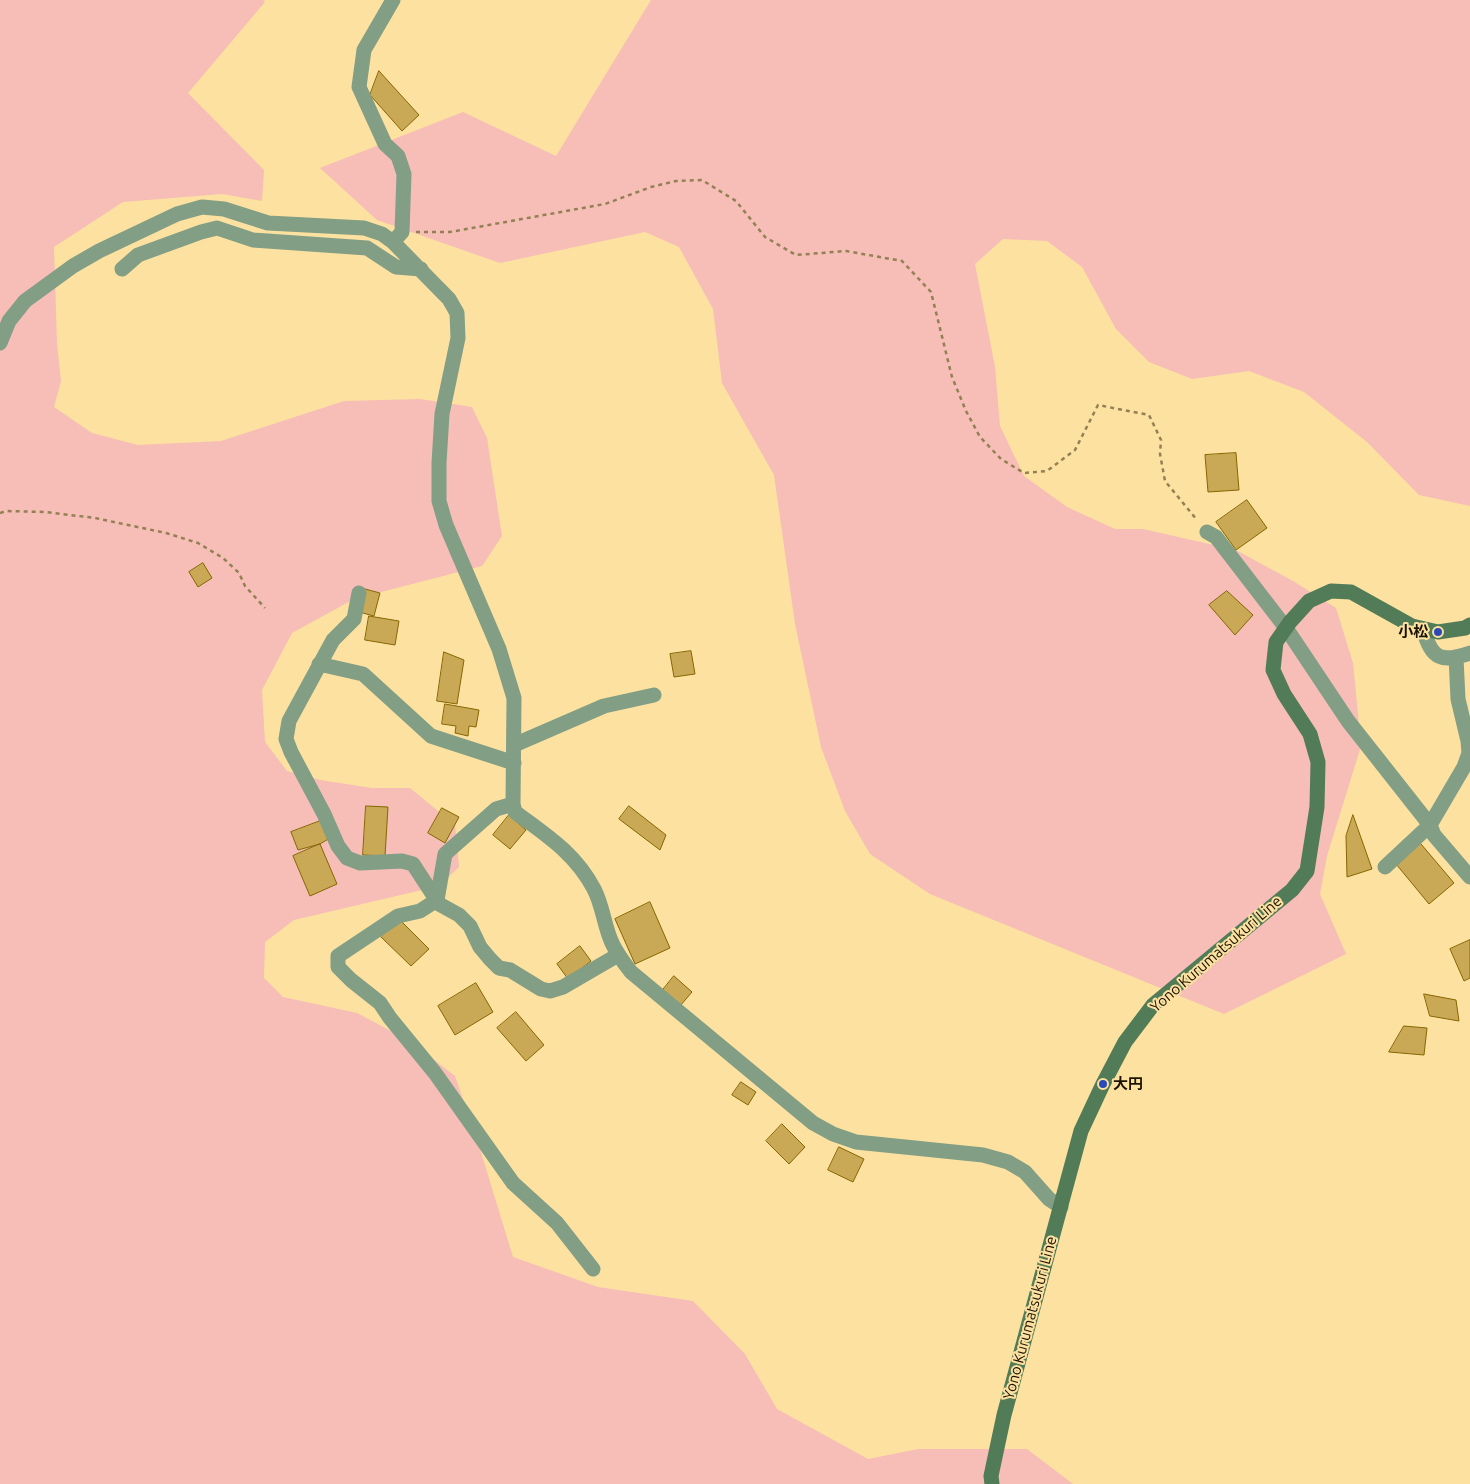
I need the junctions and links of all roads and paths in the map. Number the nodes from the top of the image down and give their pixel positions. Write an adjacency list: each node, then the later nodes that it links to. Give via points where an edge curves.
1 (393, 0): 2 (street, via 364,50 358,87 384,144 398,156 404,174)
2 (397, 237): 3 (street); 5 (street, via 364,228 268,224 224,209 202,207 177,214 73,266 25,301 9,320); 7 (path, via 450,232 605,204 651,187 676,181 702,180 736,201 765,237 796,255 846,251 902,260 931,292 952,377 980,437 1001,460 1024,473 1047,471 1075,450 1098,405 1149,415 1161,440 1165,481)
3 (421, 269): 4 (street, via 396,267 367,248 253,240 217,228 138,255); 16 (street, via 457,313 458,338 442,414 439,501 446,525 499,649 514,698)
4 (122, 270)
5 (0, 342)
6 (0, 513): 9 (path, via 45,512 95,518 166,533 198,544 223,558 239,573 245,586)
7 (1207, 532): 11 (street, via 1216,537)
8 (359, 594): 14 (street, via 354,619 333,640)
9 (265, 608)
10 (1470, 625): 12 (main road, Yono Kurumatsukuri Line, via 1438,632)
11 (1286, 628): 12 (main road, Yono Kurumatsukuri Line, via 1309,601 1330,591 1352,592 1412,626); 19 (street, via 1348,721); 24 (main road, Yono Kurumatsukuri Line, via 1276,642 1273,670 1310,734 1318,762 1317,807 1307,871 1292,890 1153,1005 1125,1042 1081,1132)
12 (1424, 629): 13 (street, via 1428,645 1436,655 1446,658)
13 (1463, 655): 19 (street, via 1458,699 1469,753)
14 (320, 664): 17 (street, via 364,674 431,736); 22 (street, via 289,721 286,739 291,752 347,858 360,863 413,864)
15 (654, 695): 16 (street, via 604,706)
16 (514, 745): 17 (street)
17 (514, 763): 18 (street)
18 (513, 804): 22 (street, via 496,809 444,854); 23 (street, via 515,812 569,853 582,870 594,890)
19 (1430, 825): 20 (street); 21 (street, via 1434,835)
20 (1385, 867)
21 (1470, 877)
22 (437, 900): 23 (street, via 470,926 480,947 499,968 510,970 540,989 550,991 563,987); 25 (street, via 420,911 398,916 353,945 338,956 338,967 380,1003 435,1073 513,1184 557,1223)
23 (618, 955): 24 (street, via 631,972 813,1123 856,1142 983,1155 1008,1162 1025,1172 1049,1199)
24 (1060, 1206): 26 (main road, Yono Kurumatsukuri Line, via 1004,1415)
25 (593, 1269)
26 (992, 1484)

